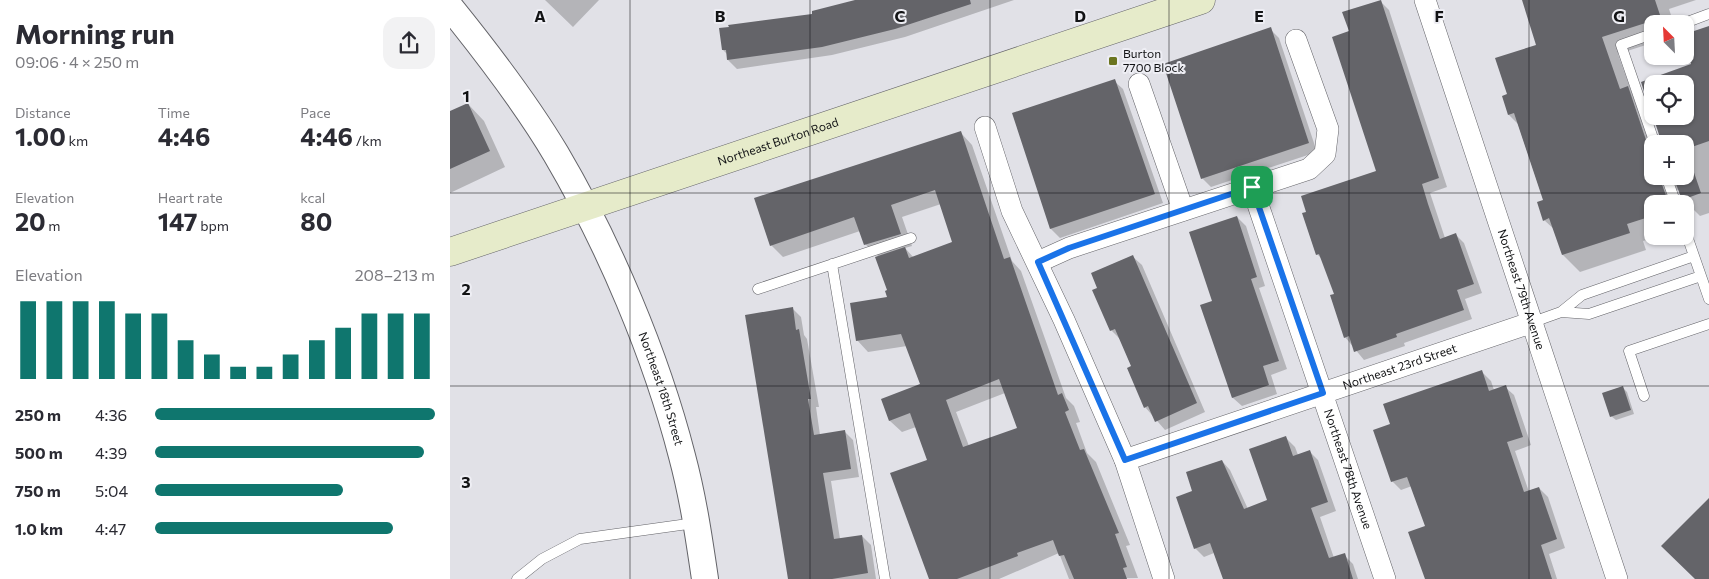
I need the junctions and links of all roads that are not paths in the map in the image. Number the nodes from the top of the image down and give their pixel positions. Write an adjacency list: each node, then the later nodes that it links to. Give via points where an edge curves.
1 (1201, 0): 12 (main road, Northeast Burton Road)
2 (1425, 0): 24 (street, Northeast 79th Avenue)
3 (450, 7): 12 (street, via 501,71 555,152)
4 (1709, 14): 5 (lane)
5 (1694, 20)
6 (1644, 37): 10 (lane, via 1621,45)
7 (1296, 40): 11 (street, via 1328,129 1325,154 1309,169)
8 (1139, 84): 13 (street)
9 (985, 127): 18 (street, via 1012,211)
10 (1652, 135)
11 (1252, 187): 13 (street); 26 (street, Northeast 78th Avenue)
12 (584, 207): 16 (main road, Northeast Burton Road); 29 (street, Northeast 18th Street, via 629,301 662,387)
13 (1183, 210): 18 (street, via 1069,248)
14 (911, 238): 19 (lane)
15 (1690, 245): 17 (lane)
16 (450, 252)
17 (1694, 256): 20 (lane); 23 (lane, via 1582,295)
18 (1038, 262): 28 (street)
19 (832, 264): 21 (lane); 32 (lane)
20 (1701, 276): 22 (lane); 23 (lane, via 1589,314)
21 (758, 289)
22 (1709, 299)
23 (1561, 312): 24 (lane)
24 (1533, 322): 26 (street, Northeast 23rd Street); 35 (street, Northeast 79th Avenue)
25 (1709, 324): 27 (lane, via 1629,351)
26 (1323, 393): 28 (street, Northeast 23rd Street); 34 (street, Northeast 78th Avenue)
27 (1644, 396)
28 (1125, 460): 33 (street)
29 (696, 522): 30 (lane, via 580,539 542,559); 31 (street, Northeast 18th Street)
30 (517, 579)
31 (705, 579)
32 (885, 579)
33 (1164, 579)
34 (1385, 579)
35 (1617, 579)

